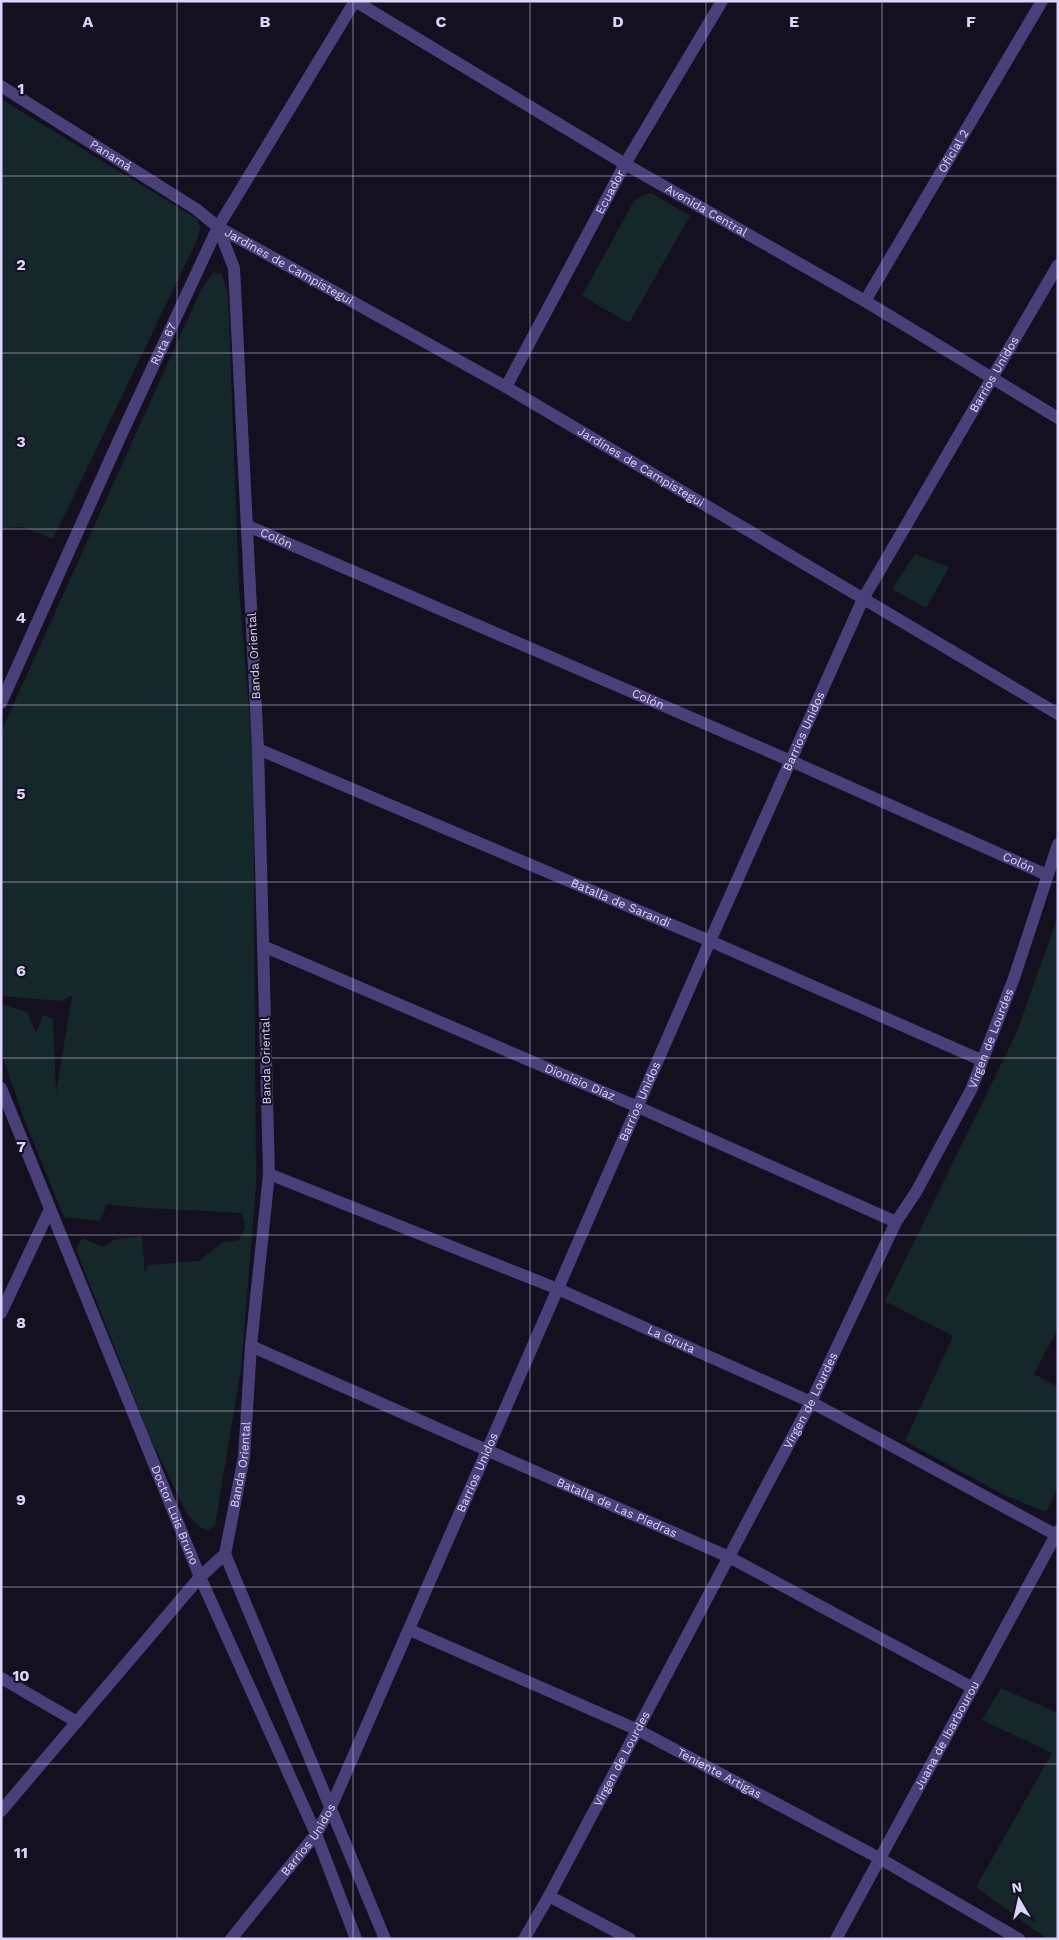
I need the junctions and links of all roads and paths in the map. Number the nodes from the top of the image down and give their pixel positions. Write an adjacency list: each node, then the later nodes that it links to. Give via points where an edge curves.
1 (355, 1): 5 (street, Avenida Central); 6 (street, Ruta 67)
2 (722, 1): 5 (street, Ecuador)
3 (1042, 1): 8 (street, Oficial 2)
4 (1, 86): 6 (street, Panamá, via 196,209)
5 (625, 164): 8 (street, Avenida Central); 10 (street, Ecuador)
6 (218, 227): 10 (street, Jardines de Campistegui); 12 (street, Banda Oriental, via 234,268); 14 (street, Ruta 67)
7 (1058, 265): 9 (street, Barrios Unidos)
8 (865, 301): 9 (street, Avenida Central)
9 (991, 378): 11 (street, Avenida Central); 13 (street, Barrios Unidos)
10 (506, 387): 13 (street, Jardines de Campistegui)
11 (1058, 418)
12 (248, 526): 16 (street, Banda Oriental); 17 (street, Colón)
13 (863, 599): 15 (street, Jardines de Campistegui); 17 (street, Barrios Unidos)
14 (1, 703)
15 (1058, 714)
16 (258, 749): 20 (street, Batalla de Sarandí); 21 (street, Banda Oriental)
17 (792, 761): 19 (street, Colón); 20 (street, Barrios Unidos)
18 (1058, 844): 19 (street, Virgen de Lourdes)
19 (1047, 875): 22 (street, Virgen de Lourdes, via 1014,978)
20 (710, 941): 22 (street, Batalla de Sarandí); 24 (street, Barrios Unidos)
21 (264, 946): 24 (street, Dionisio Díaz); 25 (street, Banda Oriental)
22 (981, 1060): 27 (street, Virgen de Lourdes, via 971,1090 916,1192)
23 (1, 1088): 26 (street, Doctor Luis Bruno)
24 (638, 1108): 27 (street, Dionisio Díaz); 28 (street, Barrios Unidos)
25 (269, 1174): 28 (street, La Gruta); 30 (street, Banda Oriental)
26 (50, 1208): 29 (street); 36 (street, Doctor Luis Bruno)
27 (896, 1222): 31 (street, Virgen de Lourdes)
28 (558, 1290): 31 (street, La Gruta); 32 (street, Barrios Unidos)
29 (1, 1313)
30 (252, 1346): 32 (street, Batalla de Las Piedras); 34 (street, Banda Oriental, via 244,1457)
31 (811, 1402): 33 (street, La Gruta); 35 (street, Virgen de Lourdes)
32 (489, 1450): 35 (street, Batalla de Las Piedras); 37 (street, Barrios Unidos)
33 (1057, 1534): 39 (street, Juana de Ibarbourou)
34 (225, 1554): 36 (street); 42 (street)
35 (730, 1557): 39 (street, Batalla de Las Piedras); 41 (street, Virgen de Lourdes)
36 (200, 1577): 40 (street); 44 (street, Doctor Luis Bruno)
37 (410, 1630): 41 (street, Teniente Artigas); 42 (street, Barrios Unidos)
38 (1, 1678): 40 (street)
39 (973, 1688): 45 (street, Juana de Ibarbourou)
40 (77, 1722): 43 (street)
41 (638, 1730): 45 (street, Teniente Artigas); 46 (street, Virgen de Lourdes)
42 (332, 1807): 44 (street, Barrios Unidos); 49 (street)
43 (1, 1811)
44 (316, 1834): 47 (street, Barrios Unidos); 48 (street, Doctor Luis Bruno)
45 (879, 1858): 52 (street, Juana de Ibarbourou); 53 (street, Teniente Artigas)
46 (549, 1896): 50 (street, Virgen de Lourdes); 51 (street)
47 (231, 1939)
48 (356, 1939)
49 (385, 1939)
50 (524, 1939)
51 (630, 1939)
52 (836, 1939)
53 (1019, 1939)

